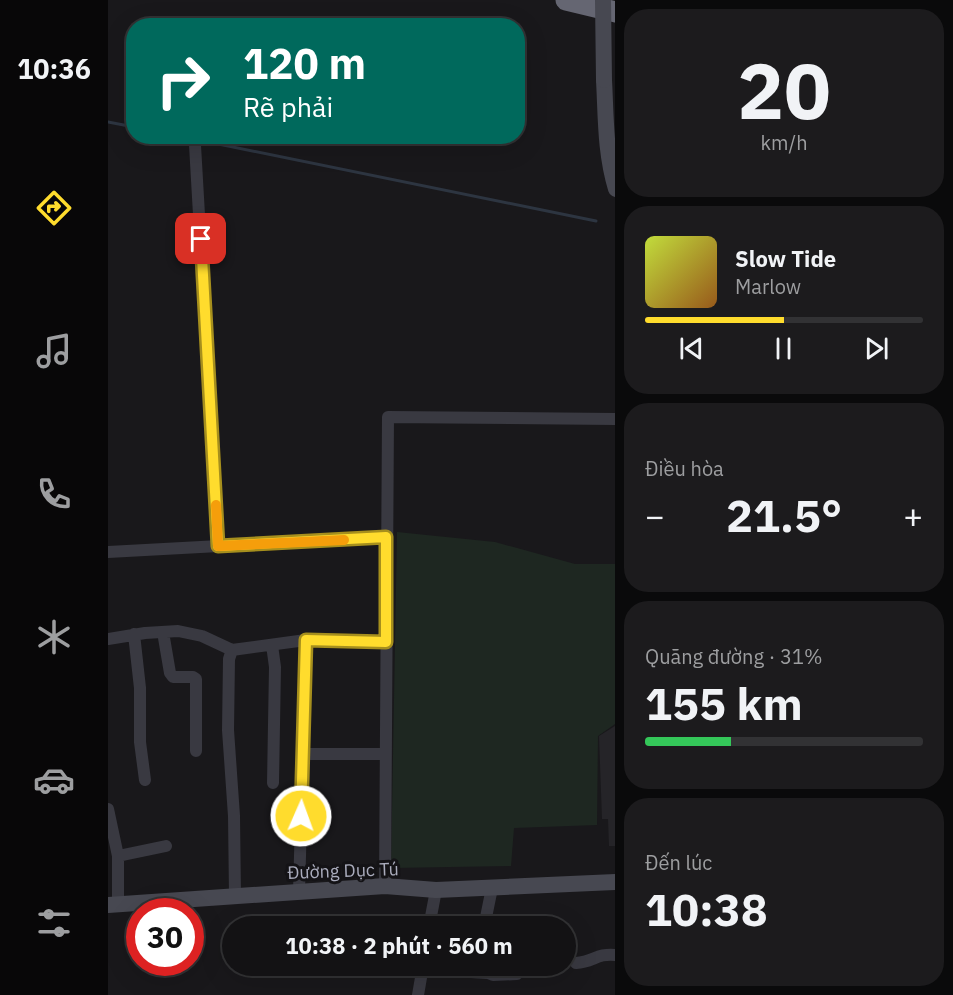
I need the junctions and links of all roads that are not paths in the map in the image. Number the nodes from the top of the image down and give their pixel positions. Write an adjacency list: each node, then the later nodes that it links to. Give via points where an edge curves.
1 (566, 0): 3 (highway)
2 (603, 0): 5 (street, bridge, via 607,141)
3 (615, 12)
4 (195, 145): 8 (street)
5 (615, 189)
6 (615, 419): 7 (street, via 388,417)
7 (386, 537): 8 (street); 14 (street)
8 (218, 546): 9 (street)
9 (108, 552)
10 (163, 632): 11 (street); 16 (street, via 202,636); 17 (street, via 173,677 196,679)
11 (134, 634): 12 (street); 20 (street)
12 (108, 639)
13 (306, 640): 14 (street); 15 (street); 18 (street)
14 (386, 642): 19 (street)
15 (272, 645): 16 (street); 21 (street)
16 (232, 650): 31 (street, via 228,730)
17 (196, 751)
18 (303, 754): 19 (street); 30 (street)
19 (385, 754): 27 (street)
20 (145, 780)
21 (273, 783)
22 (108, 809): 23 (street)
23 (111, 843): 25 (street)
24 (166, 846): 25 (street)
25 (118, 856): 32 (street)
26 (615, 882): 28 (street, Đường Dục Tú)
27 (385, 886): 29 (street, Đường Dục Tú); 30 (street, Đường Dục Tú)
28 (492, 888): 29 (street, Đường Dục Tú); 34 (street)
29 (436, 890): 33 (street)
30 (299, 892): 31 (street, Đường Dục Tú)
31 (235, 897): 32 (street, Đường Dục Tú)
32 (113, 905)
33 (431, 916)
34 (486, 916)
35 (615, 955): 36 (street, via 600,954 588,962)
36 (576, 963)
37 (421, 976): 38 (street)
38 (418, 995)

